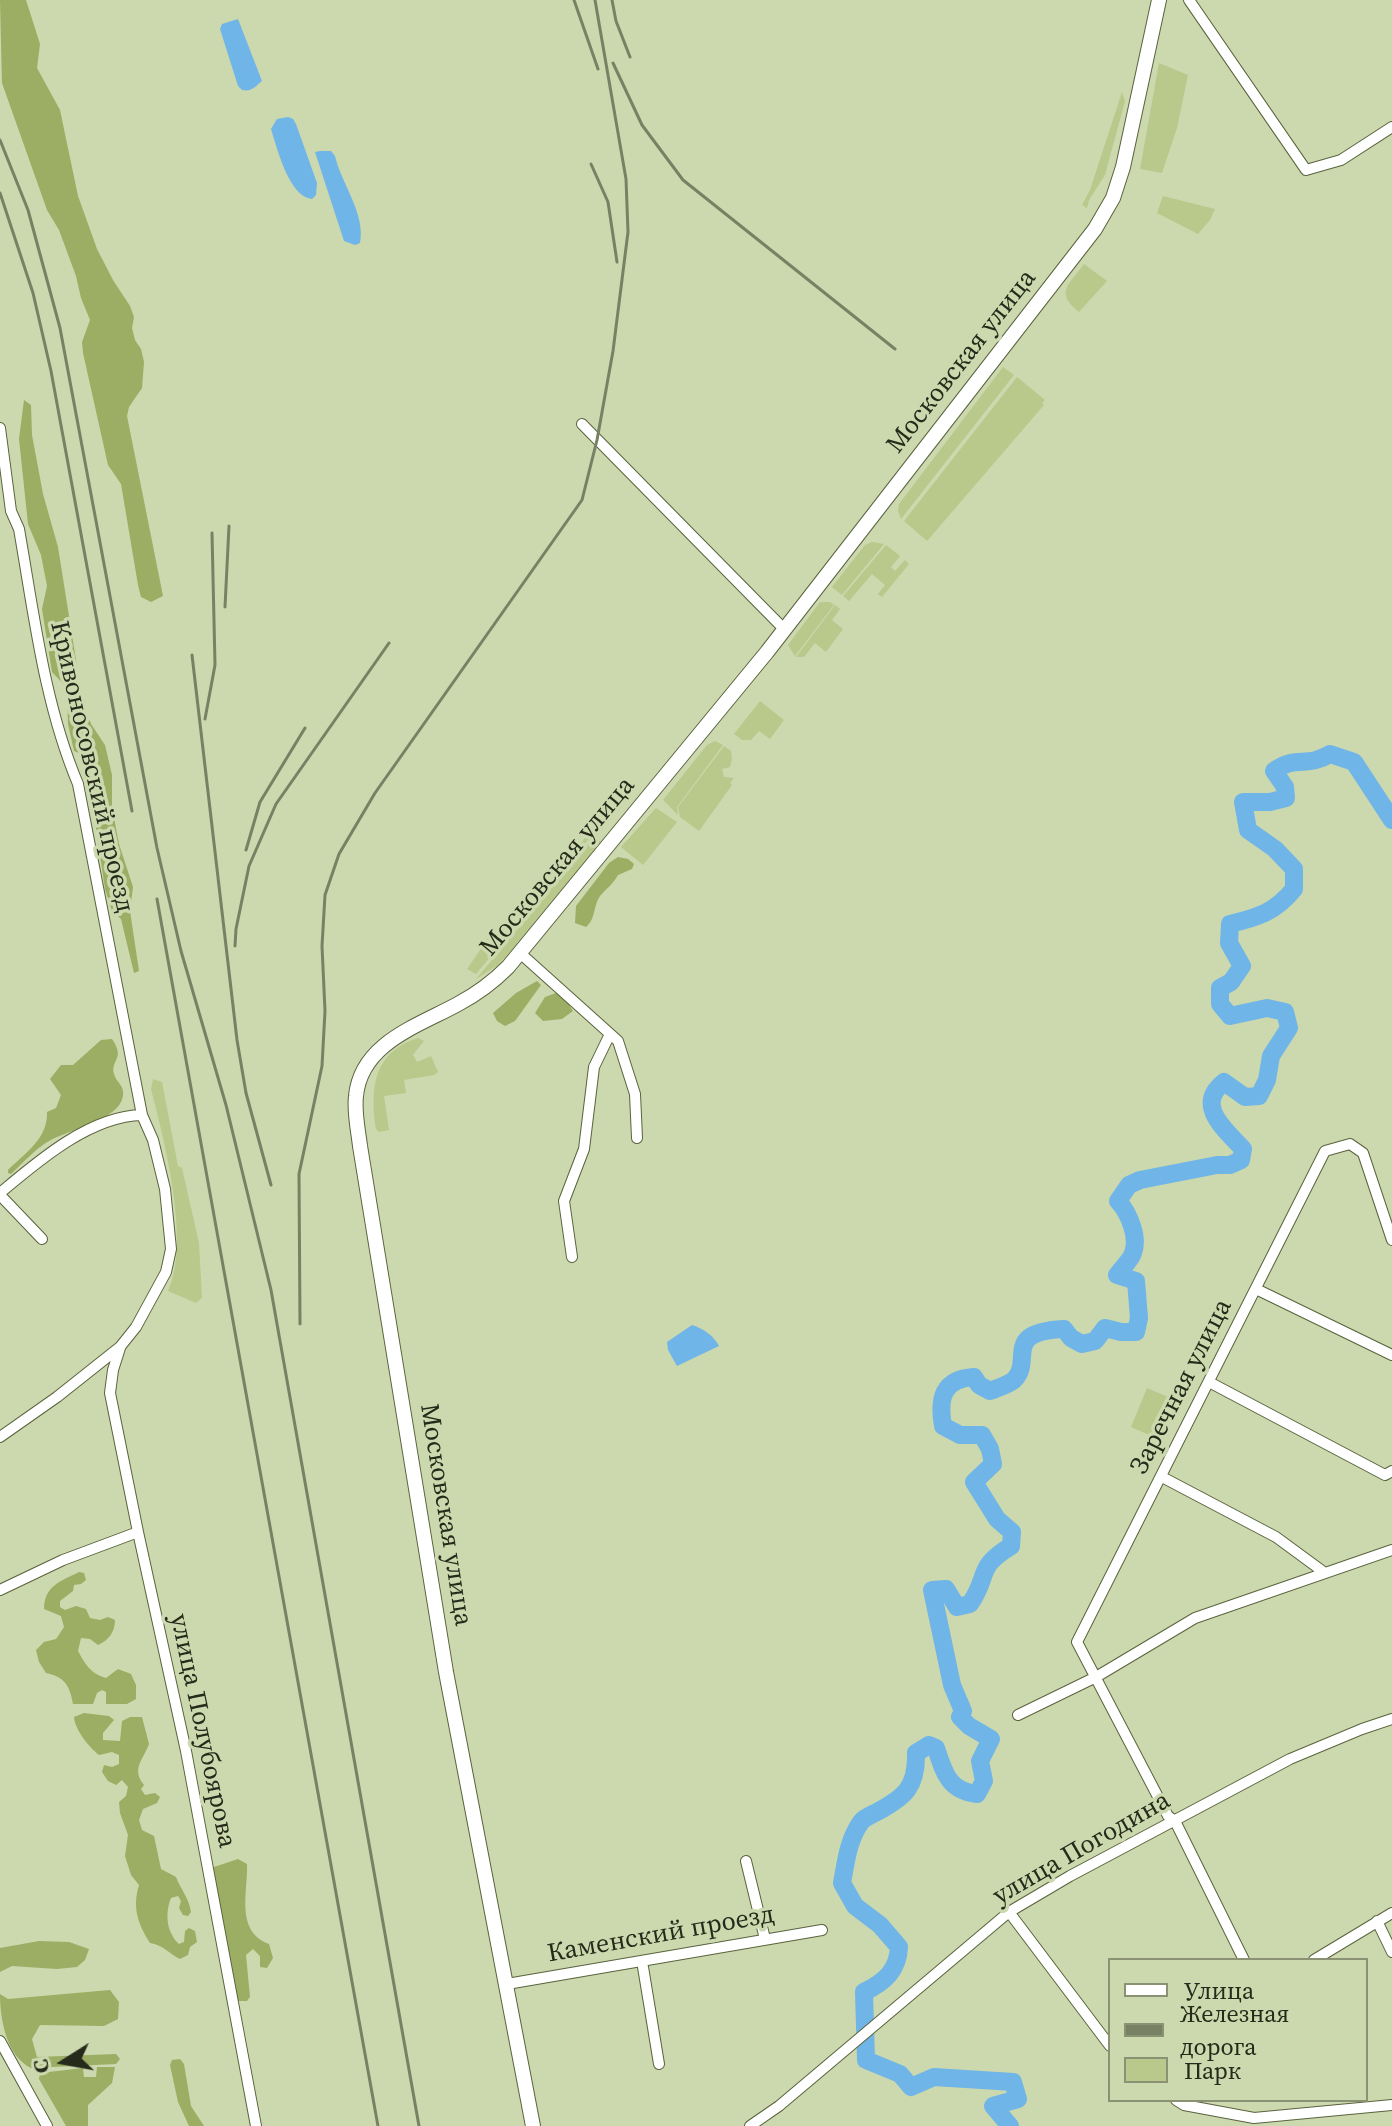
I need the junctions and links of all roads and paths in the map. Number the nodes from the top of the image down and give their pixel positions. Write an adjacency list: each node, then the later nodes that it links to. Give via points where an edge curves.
1 (1159, 0): 7 (main road, Московская улица, via 1123,167 1102,218)
2 (1189, 0): 3 (street, via 1306,170 1341,160)
3 (1392, 127)
4 (582, 424): 7 (street)
5 (0, 428): 6 (street, Кривоносовский проезд)
6 (6, 509): 10 (street, Кривоносовский проезд, via 19,529 52,711 78,784)
7 (785, 630): 8 (main road, Московская улица)
8 (520, 953): 9 (street); 41 (main road, Московская улица, via 482,990 380,1048 363,1070 355,1100 446,1672)
9 (610, 1034): 11 (street, via 618,1041 635,1094); 15 (street, via 594,1067 584,1149 564,1201)
10 (142, 1115): 12 (street, via 122,1115 49,1152); 17 (street, Кривоносовский проезд, via 165,1189 171,1249 166,1272)
11 (637, 1138)
12 (0, 1194): 13 (street)
13 (42, 1239)
14 (1392, 1240): 16 (street, Заречная улица, via 1363,1153 1350,1144 1325,1151)
15 (572, 1257)
16 (1256, 1289): 18 (street); 19 (street, Заречная улица)
17 (120, 1347): 20 (street); 23 (street, улица Полубоярова, via 110,1393)
18 (1392, 1355)
19 (1209, 1382): 21 (street, via 1385,1475); 22 (street, Заречная улица)
20 (0, 1437)
21 (1392, 1471)
22 (1162, 1477): 25 (street, via 1276,1537); 27 (street, Заречная улица, via 1077,1642)
23 (138, 1532): 26 (street); 48 (street, улица Полубоярова, via 186,1751)
24 (1392, 1550): 25 (street)
25 (1325, 1573): 27 (street, via 1195,1618)
26 (0, 1590)
27 (1096, 1677): 28 (street); 30 (street)
28 (1018, 1715)
29 (1392, 1719): 30 (street, улица Погодина, via 1290,1759)
30 (1175, 1821): 32 (street, улица Погодина); 38 (street)
31 (746, 1861): 36 (street)
32 (1009, 1912): 43 (street); 50 (street, улица Погодина)
33 (1392, 1913): 34 (street)
34 (1377, 1921): 37 (street); 39 (street)
35 (822, 1930): 36 (street, Каменский проезд)
36 (765, 1939): 40 (street, Каменский проезд)
37 (1392, 1952)
38 (1243, 1958)
39 (1317, 1958)
40 (642, 1961): 41 (street, Каменский проезд); 44 (street)
41 (507, 1984): 49 (main road, Московская улица)
42 (0, 2041): 47 (street)
43 (1108, 2043)
44 (659, 2064)
45 (1179, 2102): 46 (street, via 1254,2118)
46 (1392, 2105)
47 (47, 2126)
48 (256, 2126)
49 (533, 2126)
50 (750, 2126)

